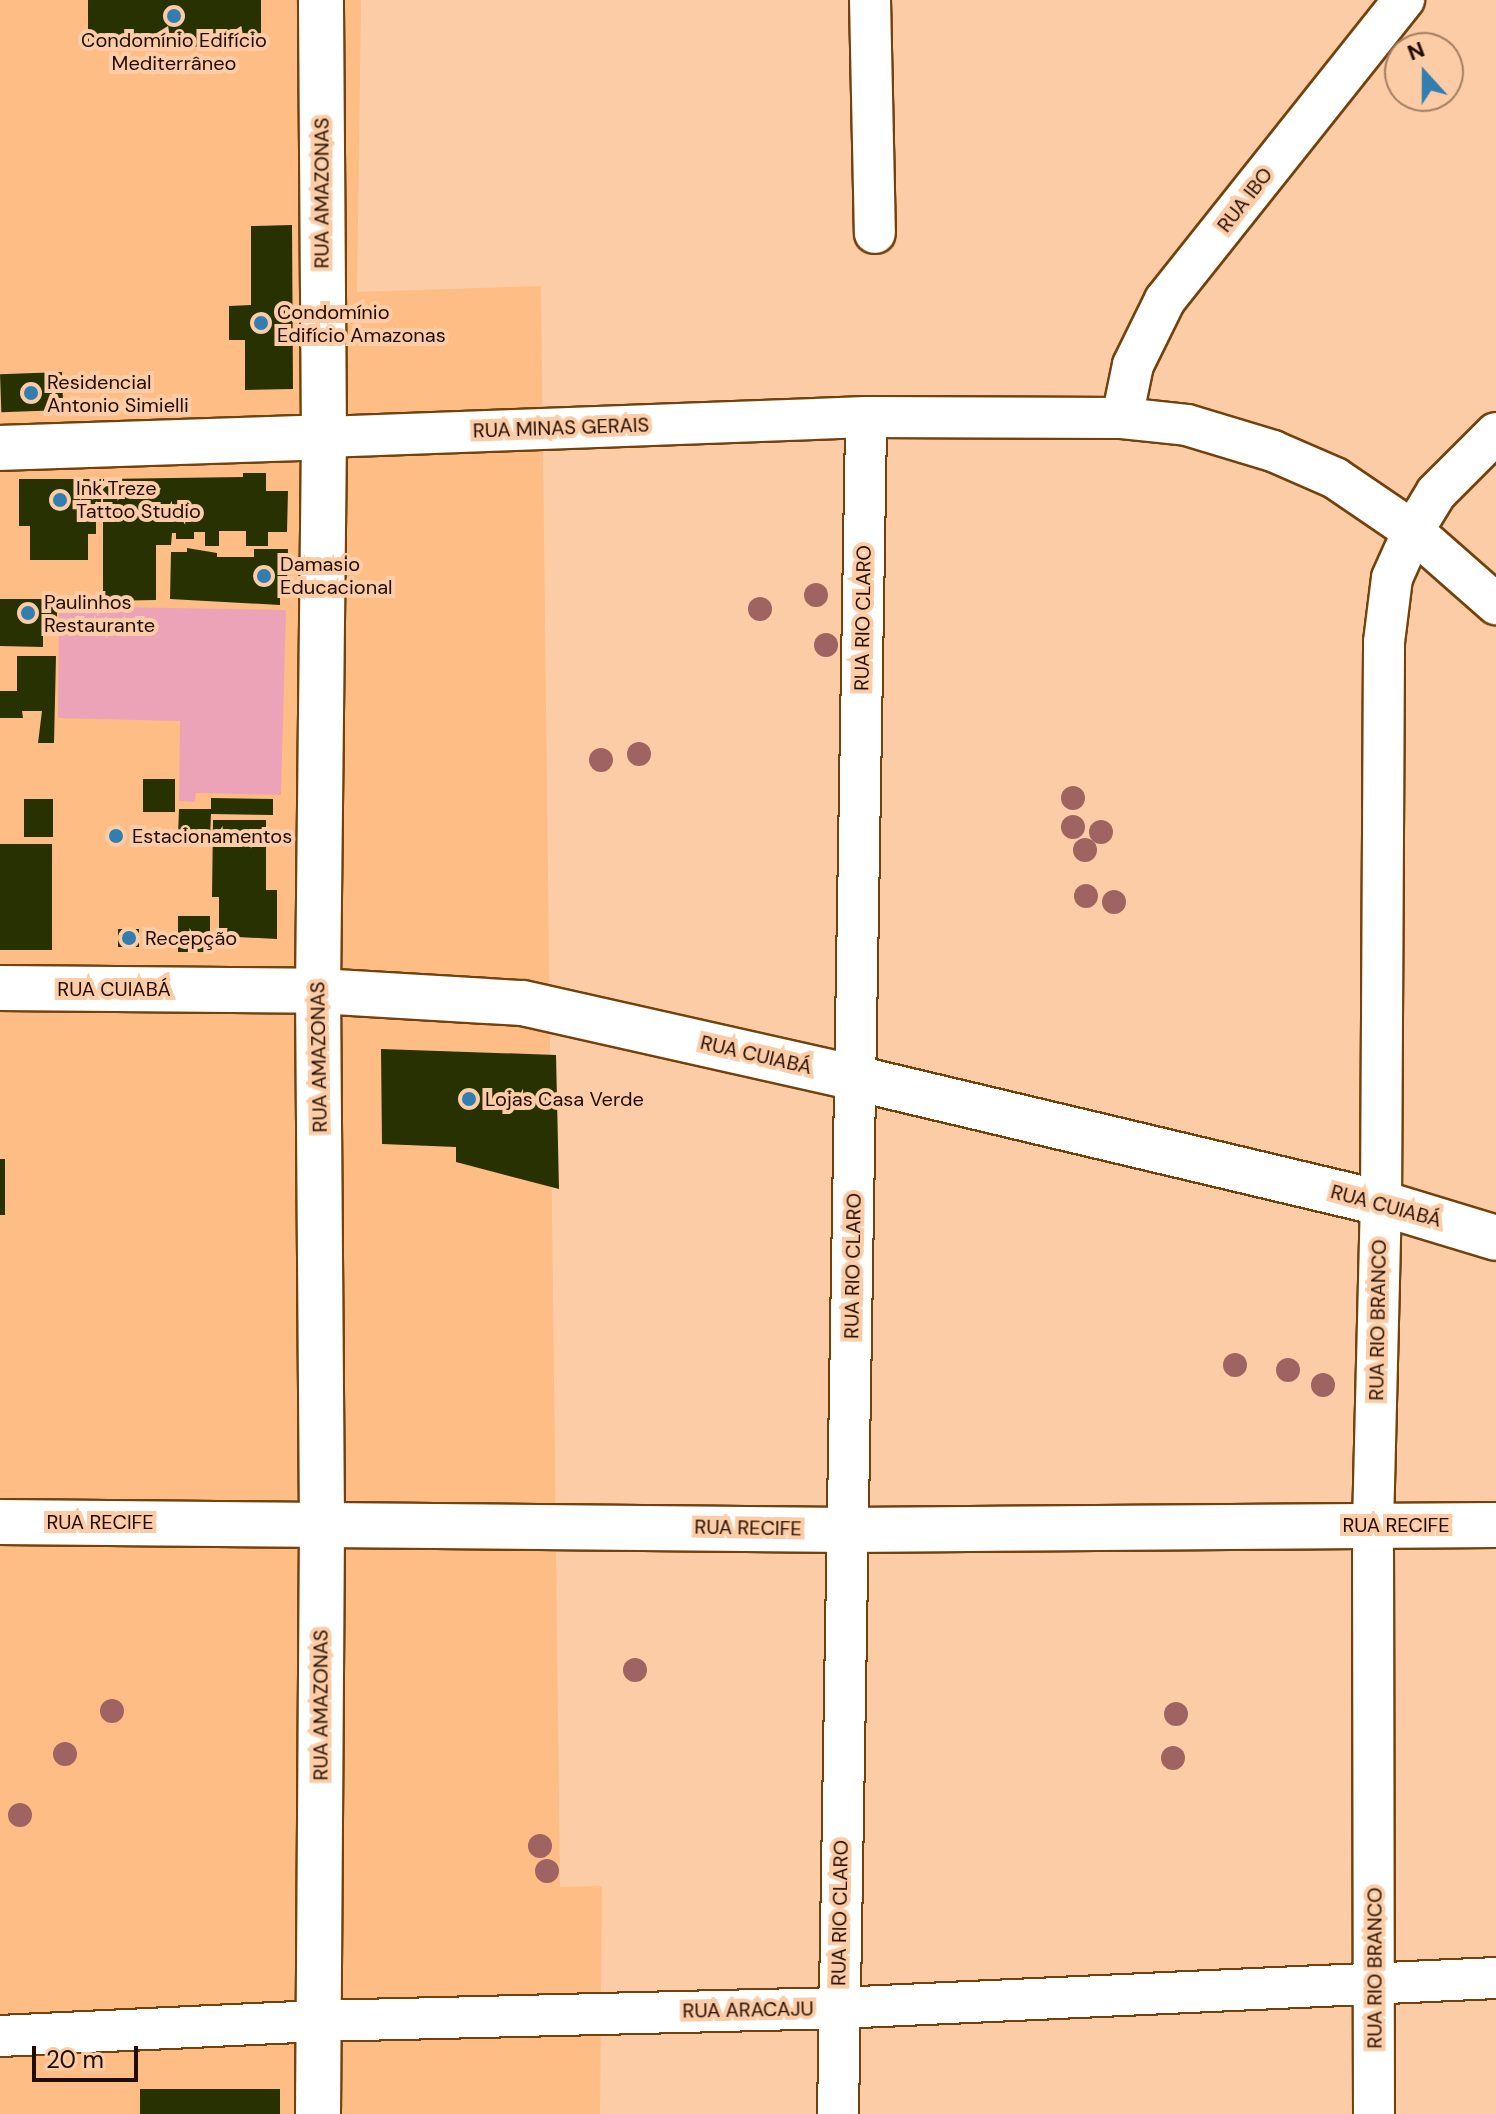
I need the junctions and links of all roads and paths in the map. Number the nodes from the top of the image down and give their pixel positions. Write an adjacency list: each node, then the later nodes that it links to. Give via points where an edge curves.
1 (321, 0): 8 (main road, RUA AMAZONAS)
2 (870, 0): 4 (street)
3 (1404, 0): 6 (street, RUA IBO, via 1165,300 1133,365)
4 (875, 233)
5 (866, 417): 6 (street, RUA MINAS GERAIS); 8 (street, RUA MINAS GERAIS); 14 (street, RUA RIO CLARO)
6 (1122, 418): 10 (street, RUA MINAS GERAIS, via 1187,425 1273,451 1335,478)
7 (1496, 433): 10 (street, RUA RIO BRANCO, via 1436,493)
8 (324, 437): 9 (main road, RUA MINAS GERAIS); 13 (main road, RUA AMAZONAS)
9 (0, 448)
10 (1413, 531): 11 (street, RUA MINAS GERAIS); 15 (street, RUA RIO BRANCO, via 1392,578 1384,642)
11 (1496, 604)
12 (0, 988): 13 (main road, RUA CUIABÁ)
13 (318, 991): 14 (main road, RUA CUIABÁ, via 523,1003); 18 (main road, RUA AMAZONAS)
14 (855, 1078): 15 (main road, RUA CUIABÁ); 21 (street, RUA RIO CLARO)
15 (1381, 1203): 16 (main road, RUA CUIABÁ); 20 (street, RUA RIO BRANCO)
16 (1496, 1238)
17 (0, 1522): 18 (main road, RUA RECIFE)
18 (322, 1523): 21 (main road, RUA RECIFE); 25 (main road, RUA AMAZONAS)
19 (1496, 1525): 20 (main road, RUA RECIFE)
20 (1373, 1526): 21 (main road, RUA RECIFE); 23 (street, RUA RIO BRANCO)
21 (849, 1530): 24 (street, RUA RIO CLARO)
22 (1496, 1978): 23 (street, RUA ARACAJU)
23 (1376, 1985): 24 (street, RUA ARACAJU); 29 (street, RUA RIO BRANCO)
24 (838, 2008): 25 (street, RUA ARACAJU); 28 (street, RUA RIO CLARO)
25 (319, 2021): 26 (street, RUA ARACAJU); 27 (main road, RUA AMAZONAS)
26 (0, 2036)
27 (318, 2114)
28 (838, 2114)
29 (1374, 2114)

